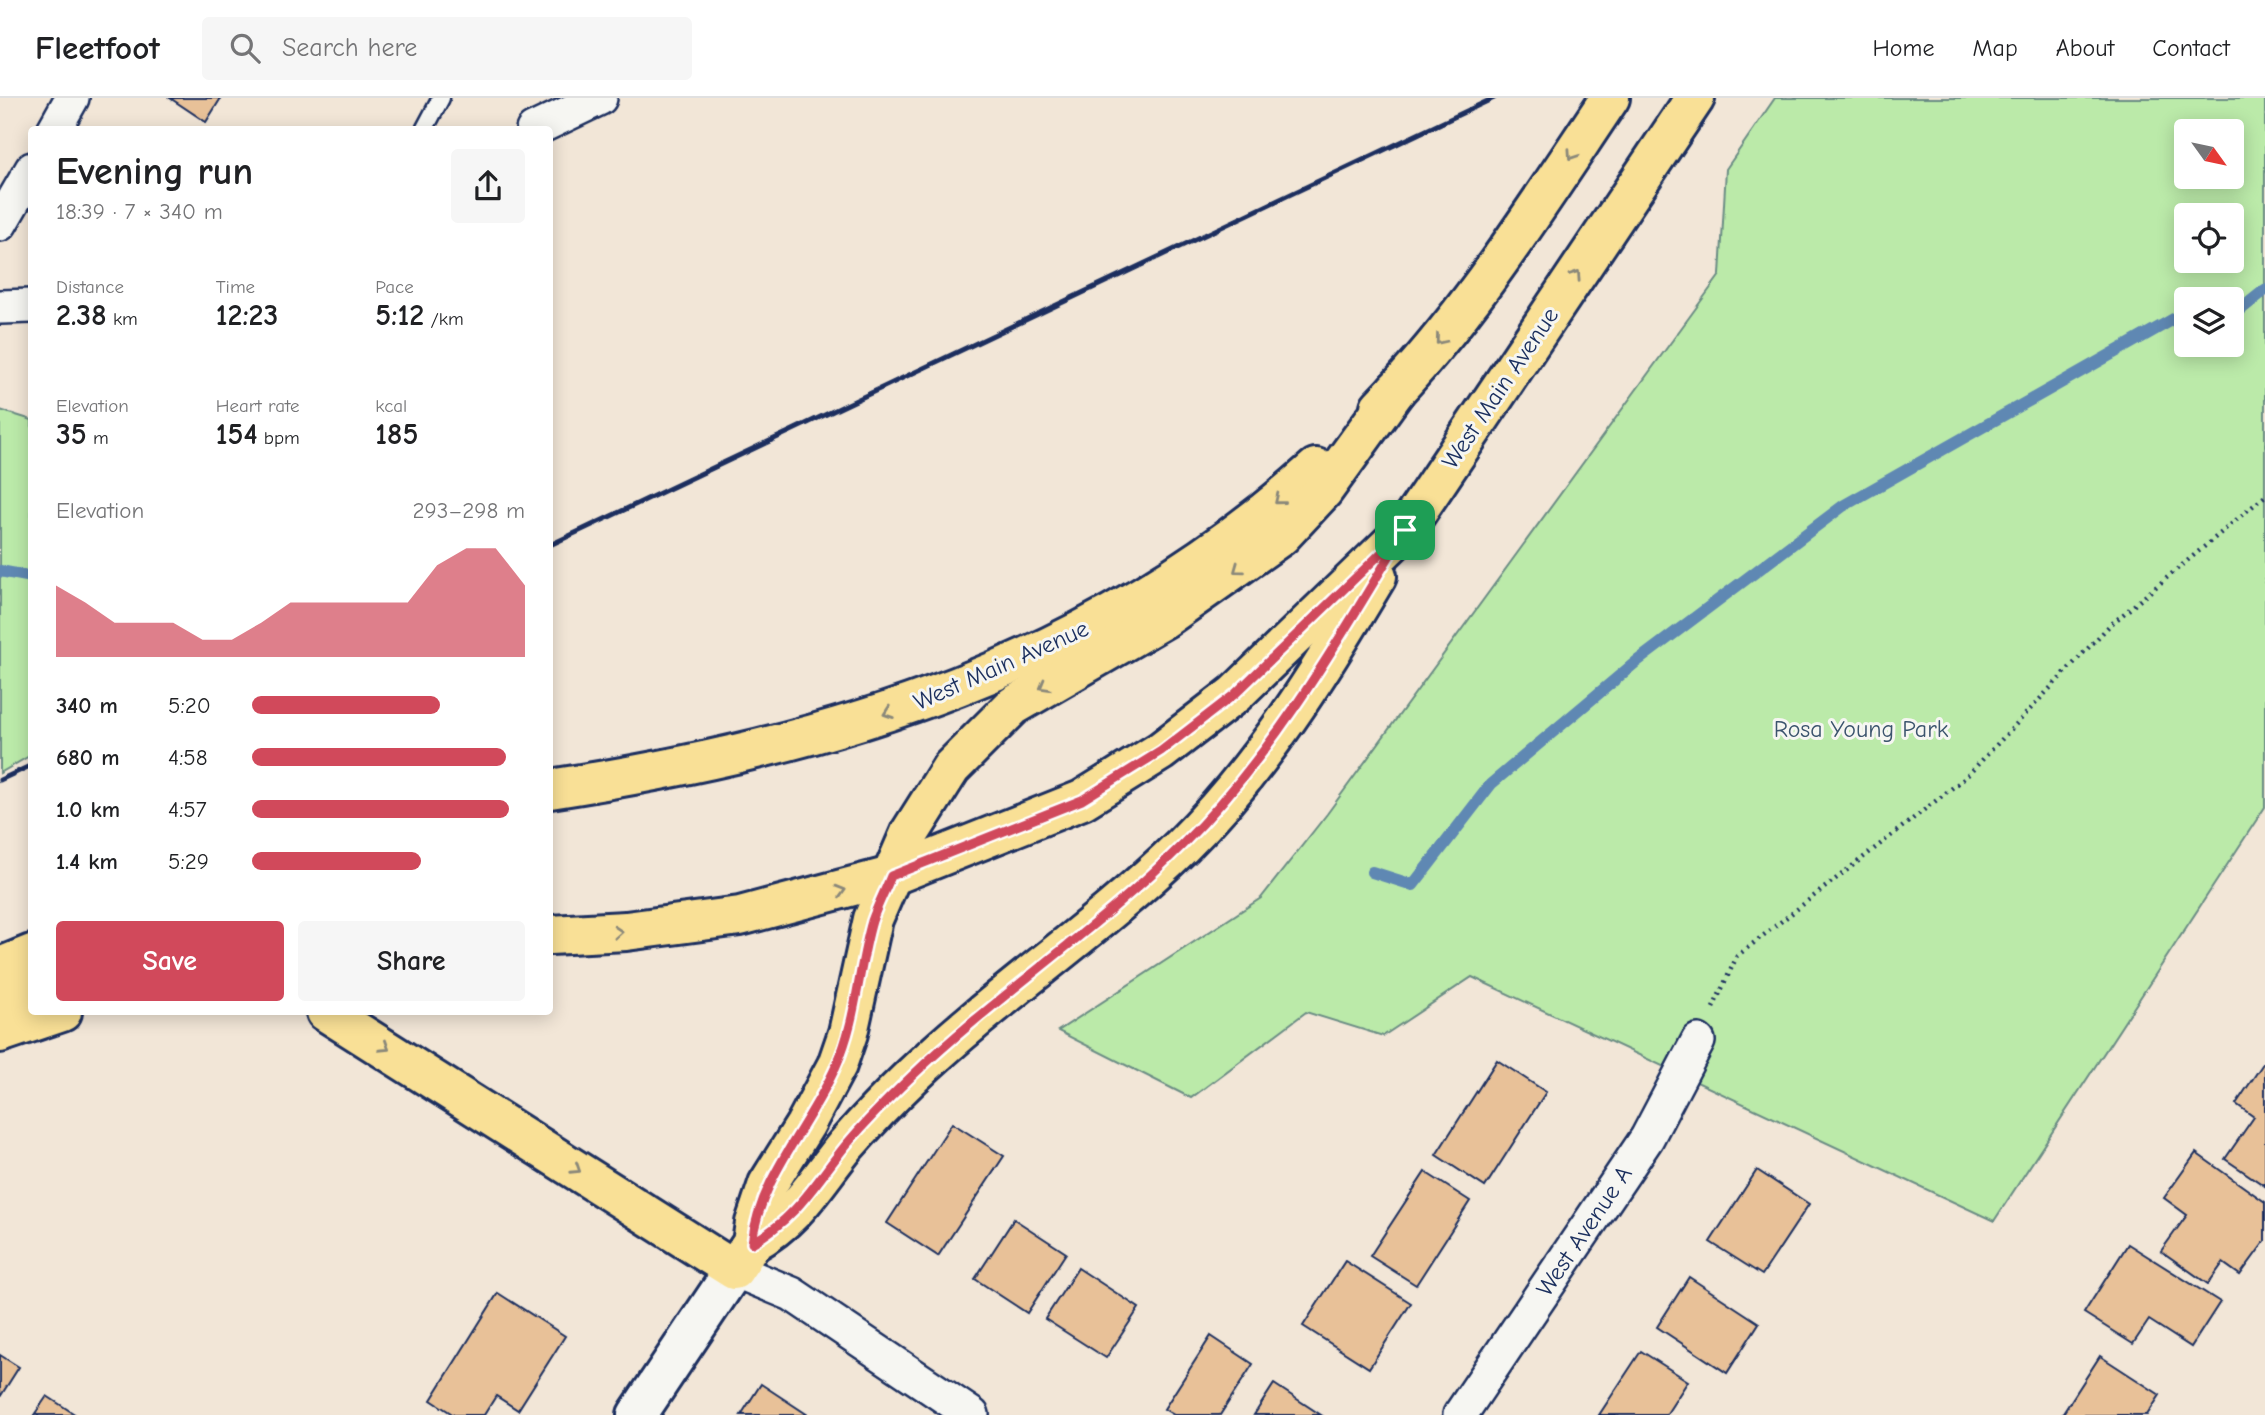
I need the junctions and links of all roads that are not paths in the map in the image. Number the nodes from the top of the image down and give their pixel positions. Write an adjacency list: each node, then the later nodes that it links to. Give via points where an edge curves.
1 (72, 98): 6 (street)
2 (441, 98): 7 (lane)
3 (600, 98): 8 (street)
4 (1610, 98): 13 (main road, West Main Avenue, one-way to 13, via 1486,281)
5 (1695, 98): 14 (main road, West Main Avenue, one-way to 5)
6 (56, 126)
7 (426, 126)
8 (541, 126)
9 (28, 176): 10 (street)
10 (0, 224)
11 (28, 306): 12 (street)
12 (0, 307)
13 (1396, 390): 15 (main road, West Main Avenue, one-way to 15, via 1307,476 1221,545 1150,593 1031,656 943,694 837,730 697,763); 16 (main road, one-way to 16, via 1323,491 1281,536 1201,595 1034,692 994,723 951,768 932,796)
14 (1405, 530): 16 (main road, West Main Avenue, via 1235,694 1161,751 1082,800); 26 (main road, via 1334,649 1212,814 1123,900 921,1068 874,1114 787,1220)
15 (553, 788)
16 (891, 876): 17 (main road, West Main Avenue, one-way to 16, via 626,931 740,916); 26 (main road, via 873,919 837,1065 768,1184)
17 (553, 934)
18 (28, 956): 19 (main road)
19 (0, 967)
20 (28, 987): 21 (main road)
21 (0, 1000)
22 (53, 1015): 24 (main road)
23 (331, 1015): 26 (main road, one-way to 26)
24 (0, 1033)
25 (1698, 1041): 29 (street, West Avenue A, via 1647,1138)
26 (743, 1257): 27 (street); 28 (street)
27 (638, 1415)
28 (972, 1415)
29 (1460, 1415)

